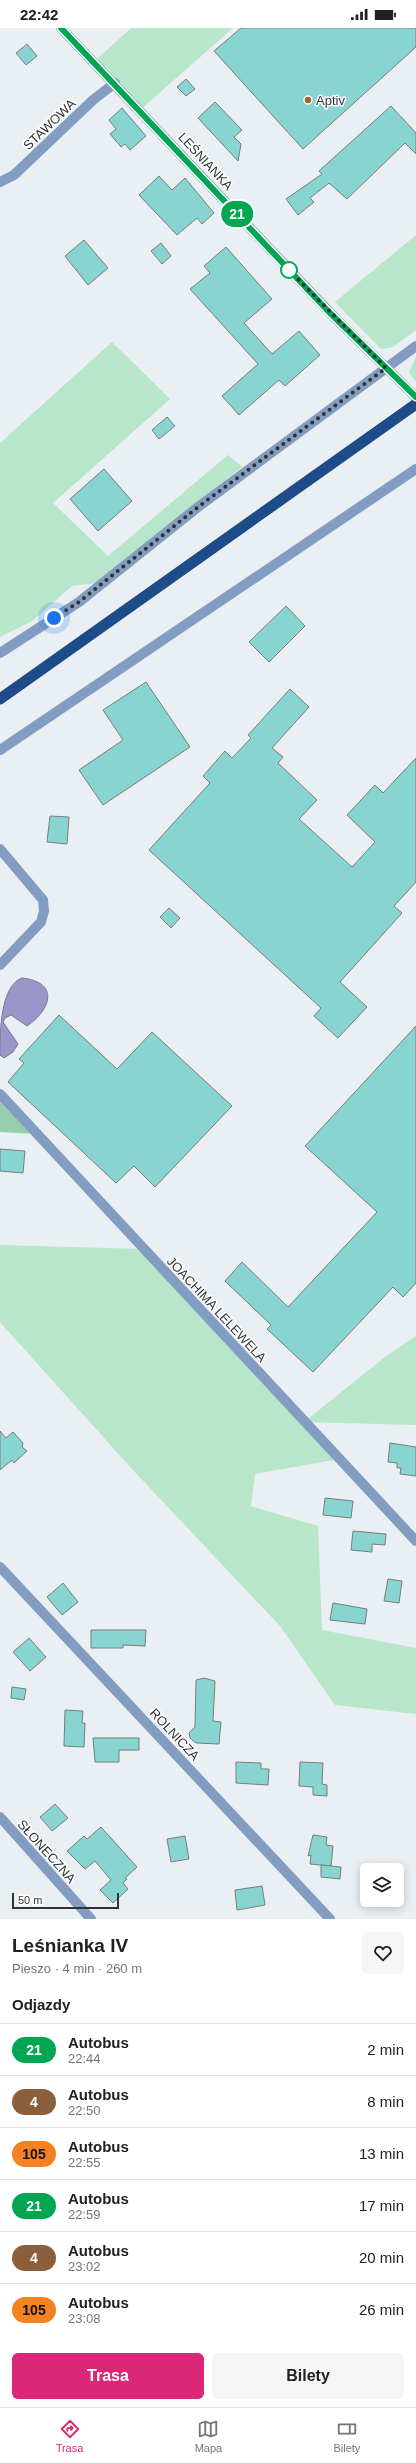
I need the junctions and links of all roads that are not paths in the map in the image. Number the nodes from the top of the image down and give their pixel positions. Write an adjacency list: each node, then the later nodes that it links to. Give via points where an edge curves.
1 (61, 28): 2 (street, LEŚNIANKA)
2 (115, 83): 3 (street, STAWOWA, via 93,100 14,175); 5 (street, LEŚNIANKA, via 320,303)
3 (0, 182)
4 (416, 346): 5 (street)
5 (386, 368): 6 (street, LEŚNIANKA); 9 (street, via 198,507 79,602)
6 (416, 397)
7 (416, 404): 10 (highway)
8 (416, 469): 11 (street)
9 (0, 653)
10 (0, 699)
11 (0, 750)
12 (0, 849): 13 (street, via 43,900 44,911 41,922)
13 (0, 965)
14 (0, 1094): 15 (street, JOACHIMA LELEWELA)
15 (416, 1541)
16 (0, 1567): 19 (street, ROLNICZA)
17 (0, 1817): 18 (street, SŁONECZNA)
18 (91, 1919)
19 (330, 1919)

